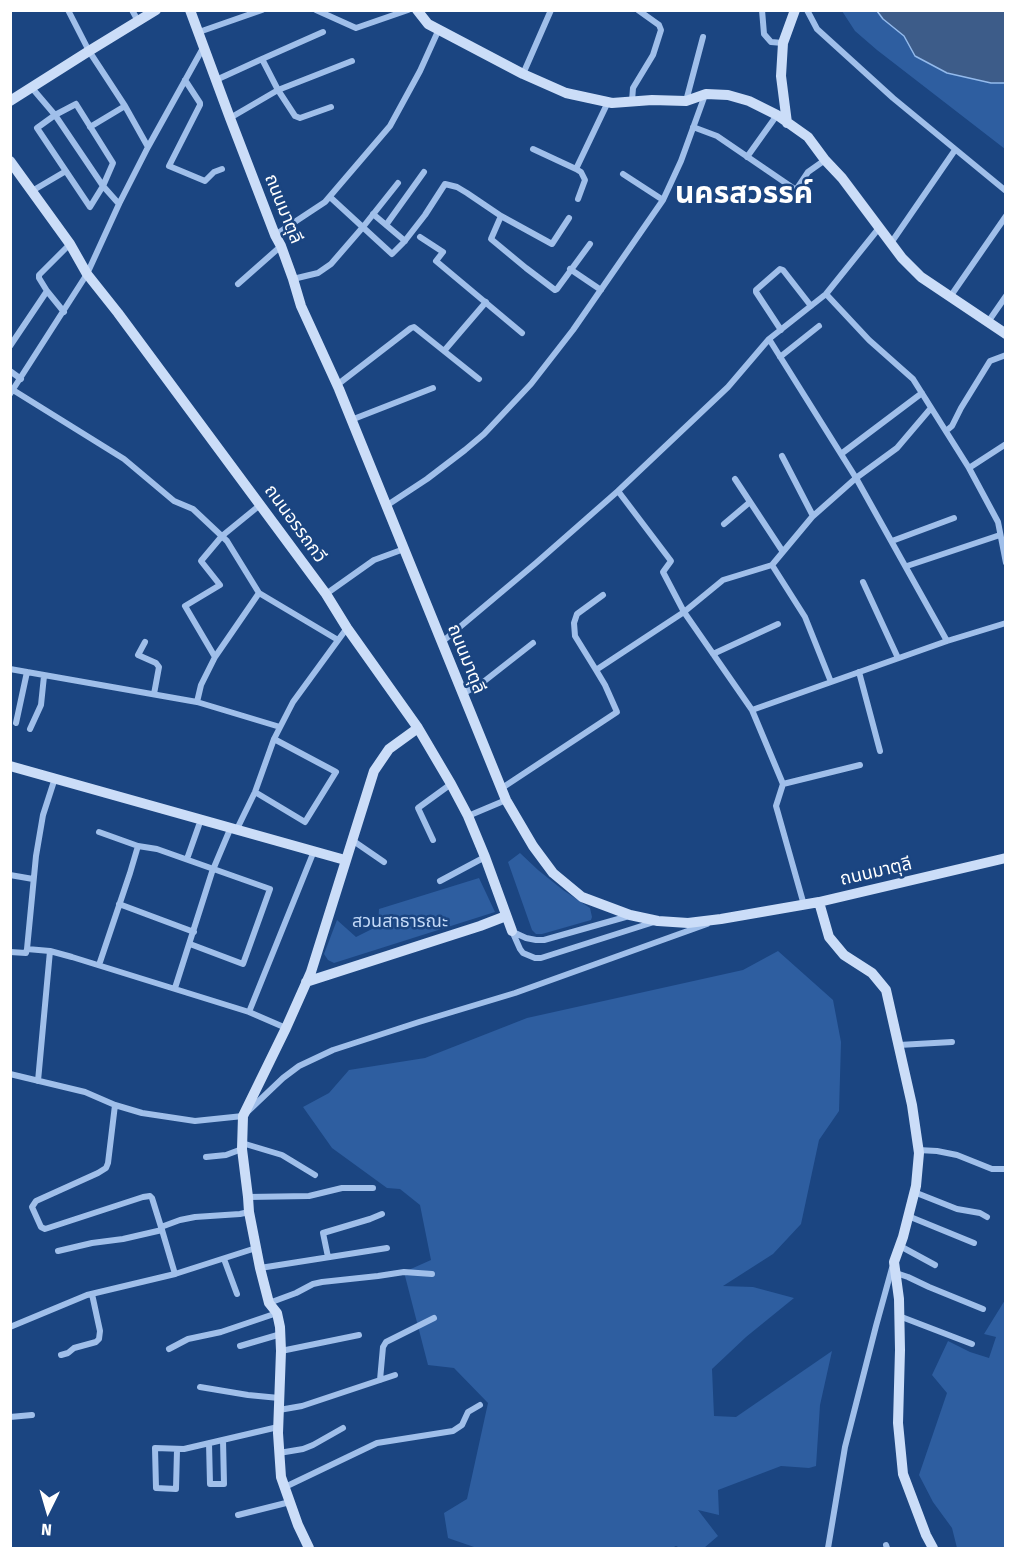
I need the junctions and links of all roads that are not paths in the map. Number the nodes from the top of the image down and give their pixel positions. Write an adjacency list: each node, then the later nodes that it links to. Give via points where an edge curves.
1 (68, 10): 21 (street)
2 (132, 10): 14 (street)
3 (156, 10): 14 (street)
4 (190, 10): 16 (street, ถนนมาตุลี)
5 (262, 10): 16 (street)
6 (316, 10): 7 (street, via 356,28)
7 (408, 10)
8 (417, 10): 15 (street, via 428,24)
9 (551, 10): 24 (street)
10 (638, 10): 33 (street, via 661,30 653,55 633,88)
11 (762, 10): 19 (street, via 764,34 771,42)
12 (795, 10): 19 (street)
13 (807, 10): 44 (street, via 817,29)
14 (138, 21): 21 (street)
15 (438, 29): 24 (street); 57 (street, via 390,126)
16 (199, 32): 20 (street, ถนนมาตุลี)
17 (323, 32): 22 (street)
18 (703, 37): 31 (street)
19 (783, 43): 39 (street, via 781,76)
20 (203, 47): 25 (street); 26 (street, ถนนมาตุลี)
21 (89, 51): 27 (street); 34 (street)
22 (262, 59): 26 (street); 28 (street)
23 (352, 61): 28 (street)
24 (523, 74): 32 (street, via 566,93)
25 (185, 80): 42 (street); 48 (street, via 200,105 169,166 205,181)
26 (216, 80): 38 (street, ถนนมาตุลี)
27 (32, 88): 30 (street); 36 (street)
28 (278, 90): 35 (street, via 297,118); 38 (street)
29 (706, 94): 31 (street); 37 (street, via 749,101); 41 (street)
30 (10, 101)
31 (686, 101): 33 (street)
32 (608, 102): 33 (street); 49 (street)
33 (632, 102)
34 (125, 106): 40 (street); 42 (street)
35 (331, 107)
36 (56, 115): 40 (street, via 76,104); 50 (street, via 38,129); 54 (street)
37 (777, 116): 39 (street); 45 (street)
38 (230, 118): 68 (street, ถนนมาตุลี)
39 (787, 123): 46 (street, via 808,137)
40 (90, 127): 54 (street, via 113,163)
41 (693, 127): 45 (street, via 717,136); 59 (street)
42 (148, 147): 60 (street)
43 (533, 149): 49 (street)
44 (955, 150): 56 (street); 71 (street)
45 (747, 157): 46 (street, via 796,190 808,172)
46 (825, 160): 67 (street)
47 (10, 161): 55 (street, ถนนอรรถกวี)
48 (222, 169)
49 (576, 169): 58 (street, via 585,180)
50 (66, 171): 54 (street, via 90,207); 55 (street)
51 (423, 172): 65 (street)
52 (623, 174): 59 (street)
53 (398, 183): 61 (street)
54 (103, 186): 60 (street)
55 (32, 191): 72 (street, ถนนอรรถกวี)
56 (1005, 191)
57 (330, 196): 66 (street); 68 (street)
58 (578, 199)
59 (663, 200): 79 (street)
60 (119, 204): 76 (street)
61 (373, 214): 65 (street); 66 (street)
62 (501, 216): 64 (street, via 552,244); 70 (street, via 468,192 446,184); 75 (street, via 491,239 526,268 555,290)
63 (1005, 216): 83 (street)
64 (569, 219)
65 (386, 225): 70 (street)
66 (363, 227): 70 (street, via 391,254); 77 (street, via 331,264 318,273)
67 (879, 228): 71 (street); 81 (street)
68 (275, 235): 74 (street, ถนนมาตุลี)
69 (420, 237): 84 (street, via 443,252 436,261)
70 (405, 241)
71 (891, 243): 83 (street, via 921,277)
72 (70, 244): 76 (street, ถนนอรรถกวี); 80 (street, via 39,275)
73 (590, 244): 75 (street)
74 (281, 246): 77 (street, ถนนมาตุลี); 78 (street)
75 (570, 269): 79 (street)
76 (87, 274): 86 (street); 115 (street, ถนนอรรถกวี)
77 (293, 279): 100 (street, ถนนมาตุลี)
78 (238, 284)
79 (602, 290): 116 (street, via 531,384 484,434 428,479)
80 (47, 291): 86 (street); 93 (street)
81 (826, 294): 85 (street); 103 (street, via 869,340 914,379)
82 (1005, 296): 87 (street)
83 (950, 297): 87 (street)
84 (486, 302): 90 (street); 94 (street)
85 (811, 306): 89 (street); 89 (street, via 780,269 756,292)
86 (64, 312): 98 (street)
87 (988, 322): 91 (street)
88 (819, 326): 96 (street)
89 (781, 330): 92 (street)
90 (522, 333)
91 (1005, 334)
92 (769, 339): 96 (street); 113 (street, via 728,387)
93 (10, 346)
94 (444, 351): 99 (street); 100 (street, via 411,328)
95 (1005, 355): 106 (street, via 990,361)
96 (780, 357): 108 (street)
97 (10, 371): 98 (street)
98 (21, 379): 102 (street)
99 (479, 379)
100 (337, 385): 105 (street, ถนนมาตุลี)
101 (433, 388): 105 (street)
102 (12, 392): 121 (street, via 124,459 174,501 193,509)
103 (922, 393): 104 (street); 108 (street)
104 (931, 408): 106 (street); 111 (street, via 897,448)
105 (351, 420): 116 (street, ถนนมาตุลี)
106 (946, 431): 110 (street)
107 (1005, 444): 110 (street)
108 (842, 454): 111 (street)
109 (782, 456): 117 (street)
110 (969, 468): 120 (street, via 998,522)
111 (856, 478): 117 (street); 122 (street)
112 (735, 479): 114 (street)
113 (618, 491): 132 (street, via 671,561 663,572); 139 (street)
114 (750, 502): 119 (street); 124 (street)
115 (260, 505): 121 (street); 130 (street, ถนนอรรถกวี)
116 (386, 506): 123 (street, ถนนมาตุลี)
117 (813, 516): 124 (street)
118 (954, 518): 122 (street)
119 (724, 524)
120 (1000, 535): 125 (street); 127 (street)
121 (222, 536): 129 (street); 142 (street, via 201,561 220,585 185,606)
122 (892, 541): 127 (street)
123 (404, 549): 130 (street, via 374,560); 139 (street, ถนนมาตุลี)
124 (783, 552): 126 (street)
125 (1005, 563)
126 (772, 565): 132 (street, via 723,580); 149 (street, via 805,617)
127 (907, 566): 137 (street)
128 (863, 582): 143 (street)
129 (259, 593): 136 (street); 142 (street)
130 (326, 594): 135 (street, ถนนอรรถกวี)
131 (603, 595): 145 (street, via 577,614 574,623 575,636)
132 (684, 612): 141 (street); 145 (street)
133 (1005, 623): 137 (street)
134 (778, 624): 141 (street)
135 (347, 628): 136 (street); 156 (street, ถนนอรรถกวี)
136 (338, 640): 155 (street, via 293,702)
137 (947, 640): 143 (street)
138 (145, 642): 150 (street, via 138,655 159,668)
139 (441, 642): 151 (street, ถนนมาตุลี)
140 (533, 644): 151 (street)
141 (713, 654): 153 (street)
142 (215, 657): 152 (street)
143 (898, 658): 147 (street)
144 (10, 669): 146 (street)
145 (596, 670): 165 (street, via 617,712)
146 (27, 672): 148 (street); 154 (street)
147 (859, 672): 149 (street); 159 (street)
148 (44, 675): 150 (street); 157 (street, via 41,705)
149 (831, 682): 153 (street)
150 (154, 694): 152 (street)
151 (462, 694): 165 (street, ถนนมาตุลี)
152 (197, 702): 155 (street)
153 (752, 710): 164 (street)
154 (16, 723)
155 (280, 727): 158 (street)
156 (418, 728): 163 (street, ถนนอรรถกวี); 172 (street, via 389,749 374,771)
157 (30, 729)
158 (274, 739): 166 (street); 166 (street, via 336,772 305,822)
159 (880, 751)
160 (860, 765): 164 (street)
161 (11, 768): 162 (street)
162 (55, 778): 170 (street); 183 (street)
163 (451, 784): 168 (street, ถนนอรรถกวี); 173 (street, via 418,808)
164 (783, 784): 187 (street, via 777,806)
165 (502, 788): 167 (street, ถนนมาตุลี)
166 (255, 792): 170 (street)
167 (506, 800): 168 (street); 188 (street, ถนนมาตุลี, via 553,873 582,897)
168 (468, 816): 176 (street, ถนนอรรถกวี)
169 (199, 825): 178 (street)
170 (234, 828): 175 (street); 181 (street)
171 (99, 832): 174 (street)
172 (352, 840): 179 (street); 180 (street)
173 (433, 840)
174 (138, 846): 178 (street); 186 (street)
175 (314, 851): 179 (street); 203 (street)
176 (485, 857): 184 (street); 189 (street, ถนนอรรถกวี)
177 (1005, 858): 185 (street, ถนนมาตุลี)
178 (187, 859): 181 (street)
179 (345, 860): 198 (street)
180 (384, 862)
181 (214, 869): 193 (street); 194 (street, via 270,889 243,964)
182 (10, 875): 183 (street)
183 (33, 879): 195 (street)
184 (440, 881)
185 (819, 902): 187 (street, ถนนมาตุลี); 206 (street, via 829,937 886,990)
186 (119, 904): 193 (street); 199 (street)
187 (804, 905): 190 (street, ถนนมาตุลี)
188 (630, 915): 191 (street, ถนนมาตุลี); 192 (street, via 544,940)
189 (506, 916): 192 (street, ถนนอรรถกวี); 200 (street)
190 (721, 919): 191 (street, ถนนมาตุลี); 209 (street, via 515,993 333,1050)
191 (658, 921): 192 (street, via 541,958 523,953)
192 (512, 931)
193 (194, 932): 194 (street)
194 (190, 944): 202 (street)
195 (27, 949): 196 (street); 197 (street, via 26,953)
196 (50, 951): 199 (street); 210 (street)
197 (10, 952)
198 (316, 957): 200 (street, via 321,967); 201 (street)
199 (99, 965): 202 (street)
200 (335, 973): 201 (street)
201 (306, 982): 204 (street)
202 (175, 988): 203 (street)
203 (249, 1012): 204 (street)
204 (286, 1028): 207 (street)
205 (952, 1042): 206 (street)
206 (899, 1045): 214 (street)
207 (265, 1072): 209 (street, via 266,1079 272,1082); 212 (street)
208 (10, 1074): 210 (street)
209 (283, 1078): 212 (street)
210 (38, 1081): 211 (street, via 85,1092)
211 (115, 1105): 212 (street, via 195,1121); 225 (street, via 105,1168 36,1201 32,1207 45,1229 150,1196)
212 (243, 1116): 213 (street)
213 (242, 1146): 215 (street, via 226,1155); 217 (street, via 282,1155); 220 (street)
214 (918, 1150): 216 (street, via 957,1155 992,1169); 219 (street)
215 (206, 1157)
216 (1005, 1169)
217 (315, 1175)
218 (373, 1188): 220 (street, via 342,1188 309,1196)
219 (914, 1192): 223 (street); 224 (street)
220 (248, 1197): 221 (street)
221 (249, 1212): 225 (street, via 195,1217); 228 (street)
222 (382, 1214): 231 (street, via 323,1233)
223 (908, 1216): 226 (street); 227 (street)
224 (987, 1217)
225 (162, 1228): 230 (street); 236 (street)
226 (974, 1243)
227 (900, 1246): 233 (street); 235 (street)
228 (256, 1248): 232 (street); 234 (street)
229 (387, 1248): 231 (street)
230 (58, 1251)
231 (328, 1257): 234 (street)
232 (224, 1259): 236 (street); 239 (street)
233 (935, 1265)
234 (260, 1268): 240 (street)
235 (895, 1268): 241 (street); 243 (street); 271 (street, via 845,1447)
236 (175, 1274): 238 (street)
237 (432, 1274): 240 (street, via 404,1272 322,1282)
238 (92, 1294): 245 (street); 252 (street, via 99,1339)
239 (237, 1294)
240 (269, 1303): 242 (street)
241 (983, 1309)
242 (277, 1313): 246 (street); 250 (street, via 188,1339)
243 (899, 1316): 248 (street); 272 (street, via 898,1423 903,1474)
244 (434, 1318): 254 (street, via 386,1342)
245 (10, 1328)
246 (281, 1334): 249 (street); 251 (street)
247 (359, 1335): 251 (street)
248 (972, 1344)
249 (240, 1346)
250 (169, 1349)
251 (281, 1351): 256 (street)
252 (61, 1355)
253 (395, 1375): 254 (street)
254 (380, 1380): 258 (street)
255 (200, 1387): 256 (street)
256 (279, 1398): 258 (street)
257 (480, 1405): 267 (street, via 468,1412 462,1425 453,1431 377,1443)
258 (279, 1410): 261 (street)
259 (32, 1415): 260 (street)
260 (10, 1417)
261 (278, 1427): 263 (street); 266 (street)
262 (343, 1428): 266 (street, via 303,1449)
263 (223, 1440): 264 (street); 264 (street, via 224,1484 210,1484)
264 (208, 1443): 265 (street)
265 (177, 1449): 265 (street, via 155,1448 156,1488 176,1489)
266 (279, 1453): 267 (street)
267 (285, 1487): 268 (street)
268 (290, 1502): 269 (street); 270 (street)
269 (238, 1515)
270 (309, 1548)
271 (828, 1548)
272 (933, 1548)

